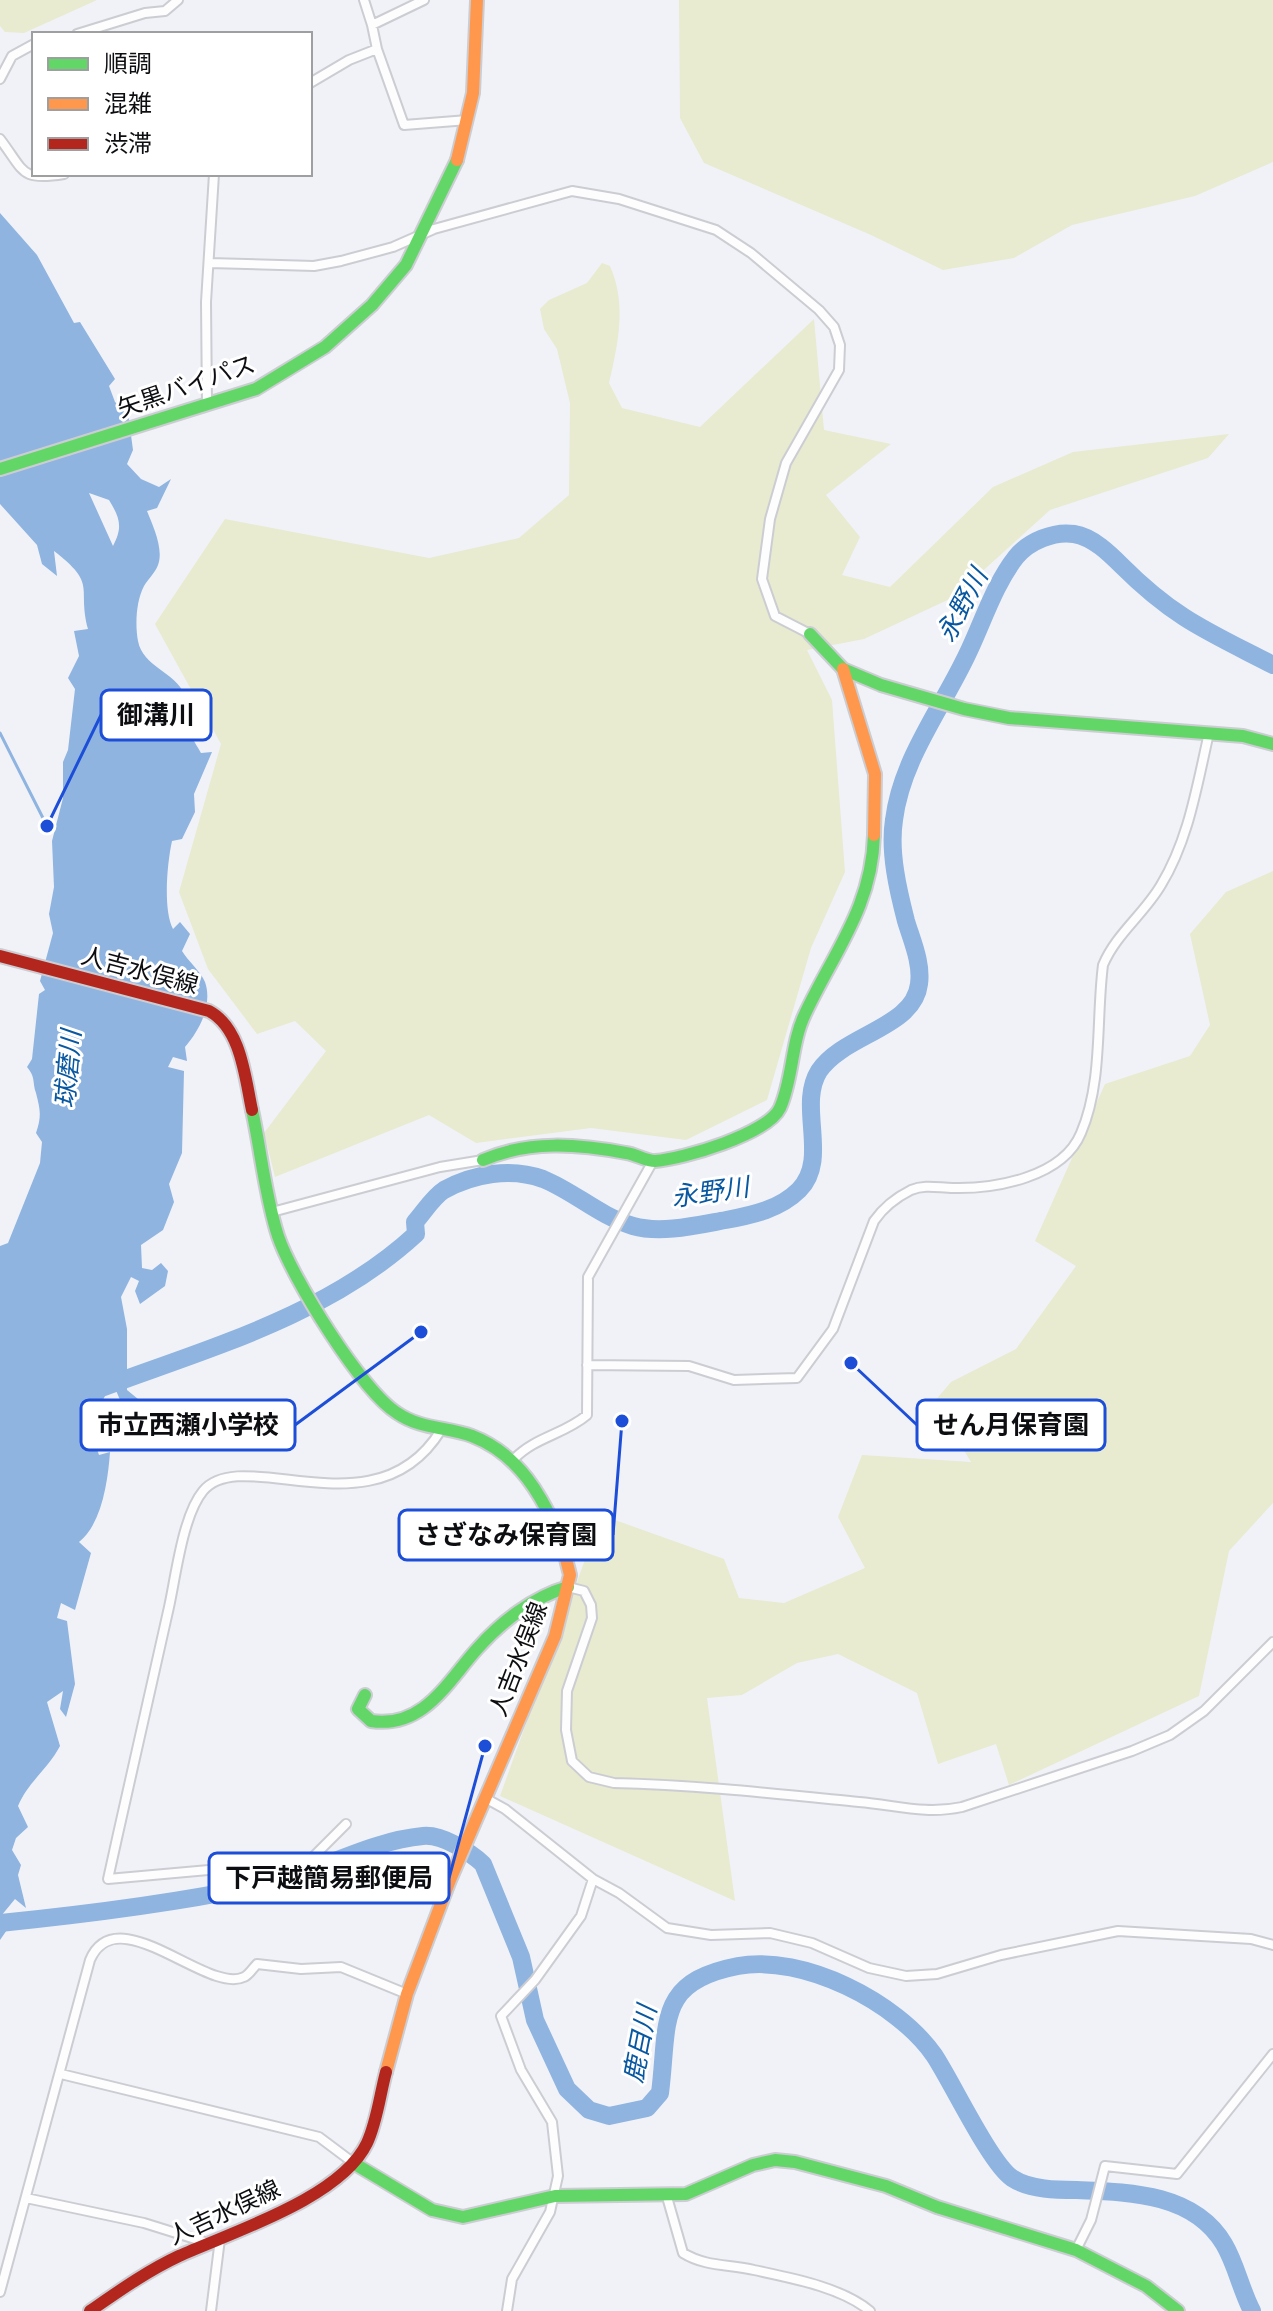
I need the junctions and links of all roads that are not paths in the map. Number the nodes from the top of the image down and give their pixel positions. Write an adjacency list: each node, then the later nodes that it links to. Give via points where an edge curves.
1 (178, 0): 6 (street, via 165,11)
2 (364, 0): 5 (street)
3 (424, 0): 5 (street)
4 (477, 0): 11 (main road, 矢黒バイパス)
5 (372, 25): 8 (street)
6 (83, 32)
7 (32, 45): 9 (street, via 12,56)
8 (377, 49): 10 (street); 11 (street, via 404,125)
9 (0, 79)
10 (312, 82)
11 (469, 120): 15 (main road, 矢黒バイパス, via 456,165)
12 (0, 139): 13 (street, via 28,176)
13 (53, 176)
14 (214, 176): 16 (street)
15 (423, 233): 16 (street, via 393,247 314,266); 17 (main road, 矢黒バイパス, via 406,265 372,305 325,347 256,389); 19 (street, via 572,191 593,193 716,230 819,310 834,327 840,345 839,370 786,463 770,519 762,579 775,616)
16 (209, 263): 17 (street)
17 (207, 407): 18 (main road, 矢黒バイパス)
18 (0, 469)
19 (810, 634): 20 (main road)
20 (843, 669): 21 (main road, via 928,700 1009,718); 25 (main road, via 875,774 873,866 862,906 803,1017 780,1109 768,1124 745,1137)
21 (1209, 733): 22 (main road); 27 (street, via 1175,861 1103,965 1092,1093 1072,1150 1057,1163 1005,1183 913,1189 881,1211 833,1329 797,1378 734,1380 689,1366)
22 (1273, 744)
23 (0, 956): 26 (main road, 人吉水俣線, via 209,1011 227,1025 241,1056)
24 (483, 1160): 25 (main road, via 509,1149 557,1144); 26 (street)
25 (653, 1161): 27 (street, via 588,1277)
26 (272, 1212): 28 (main road, 人吉水俣線, via 305,1289 374,1392 396,1413)
27 (587, 1365): 29 (street, via 587,1415 536,1441)
28 (441, 1430): 29 (main road, 人吉水俣線, via 472,1436); 34 (street, via 433,1443 380,1479 355,1485 271,1477 220,1479 201,1492 179,1564 108,1879 309,1861)
29 (514, 1459): 30 (main road, 人吉水俣線, via 561,1539)
30 (568, 1587): 31 (street, via 584,1591 591,1605 592,1618 567,1691 566,1730 572,1761 589,1777 864,1802 909,1811 962,1807 1170,1735 1204,1711); 32 (main road, via 551,1590 492,1634 449,1690 419,1713 376,1723 358,1709); 33 (main road, 人吉水俣線, via 555,1636)
31 (1273, 1642)
32 (365, 1695)
33 (485, 1798): 35 (street); 37 (main road, 人吉水俣線)
34 (346, 1824)
35 (593, 1879): 36 (street, via 667,1928 711,1935 770,1933 906,1976 937,1974 1016,1951 1118,1931); 41 (street, via 581,1916 535,1980 501,2016 521,2070 552,2122)
36 (1273, 1945)
37 (407, 1994): 39 (street, via 341,1967 257,1964 235,1980 134,1941 102,1942 90,1960); 40 (main road, 人吉水俣線, via 367,2144)
38 (1273, 2054): 45 (street, via 1177,2174 1105,2166 1091,2220)
39 (61, 2074): 40 (street, via 319,2137); 43 (street)
40 (355, 2164): 41 (main road, via 447,2216); 44 (main road, 人吉水俣線, via 326,2188)
41 (555, 2196): 42 (main road); 49 (street, via 512,2279)
42 (667, 2197): 45 (main road, via 764,2162 795,2162 886,2186); 50 (street, via 683,2253 700,2263 790,2280 856,2299)
43 (26, 2198): 44 (street); 46 (street)
44 (214, 2241): 47 (main road, 人吉水俣線, via 153,2269); 48 (street)
45 (1076, 2250): 51 (main road, via 1146,2286)
46 (0, 2292)
47 (90, 2311)
48 (211, 2311)
49 (507, 2311)
50 (870, 2311)
51 (1178, 2311)

